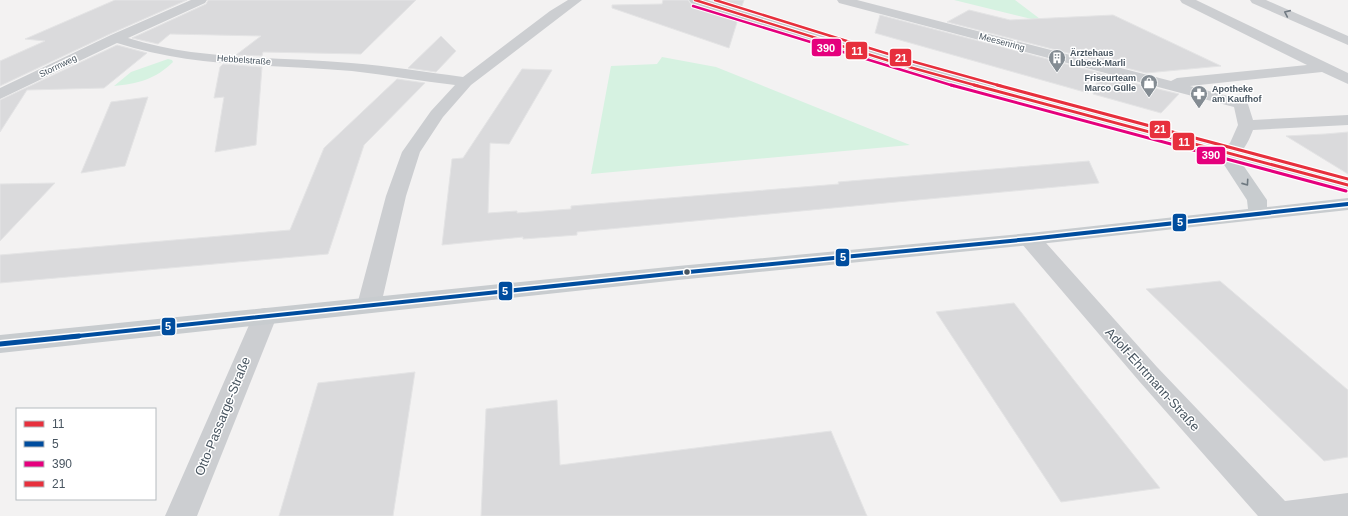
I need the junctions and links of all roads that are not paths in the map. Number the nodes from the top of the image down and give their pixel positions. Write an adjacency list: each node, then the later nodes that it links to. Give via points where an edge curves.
1 (201, 0): 11 (street)
2 (576, 0): 15 (street)
3 (695, 0): 20 (main road, via 1033,102)
4 (843, 0): 16 (street, Meesenring)
5 (1186, 0): 10 (street)
6 (1256, 0): 7 (street, one-way to 6)
7 (1320, 28): 8 (street); 12 (street)
8 (1289, 30)
9 (1274, 31): 10 (street)
10 (1251, 32): 13 (street)
11 (116, 38): 15 (street, Hebbelstraße, via 178,54 352,67); 17 (street, Stormweg)
12 (1348, 41)
13 (1325, 67): 14 (street); 16 (street, Meesenring)
14 (1348, 79)
15 (466, 82): 25 (street, via 438,114 411,152 396,196)
16 (1161, 84): 19 (street, Meesenring, via 1241,104)
17 (0, 94)
18 (1348, 120): 19 (street)
19 (1246, 125): 20 (street, via 1238,146)
20 (1226, 153): 21 (main road); 23 (main road, one-way to 23, via 1257,200)
21 (1348, 185)
22 (1348, 204): 23 (main road)
23 (1258, 215): 24 (main road)
24 (1030, 239): 25 (main road); 30 (street, Adolf-Ehrtmann-Straße, via 1148,374)
25 (369, 306): 26 (main road)
26 (264, 316): 27 (main road); 29 (street, Otto-Passarge-Straße)
27 (0, 344)
28 (1348, 507): 30 (street)
29 (181, 516)
30 (1279, 516)

